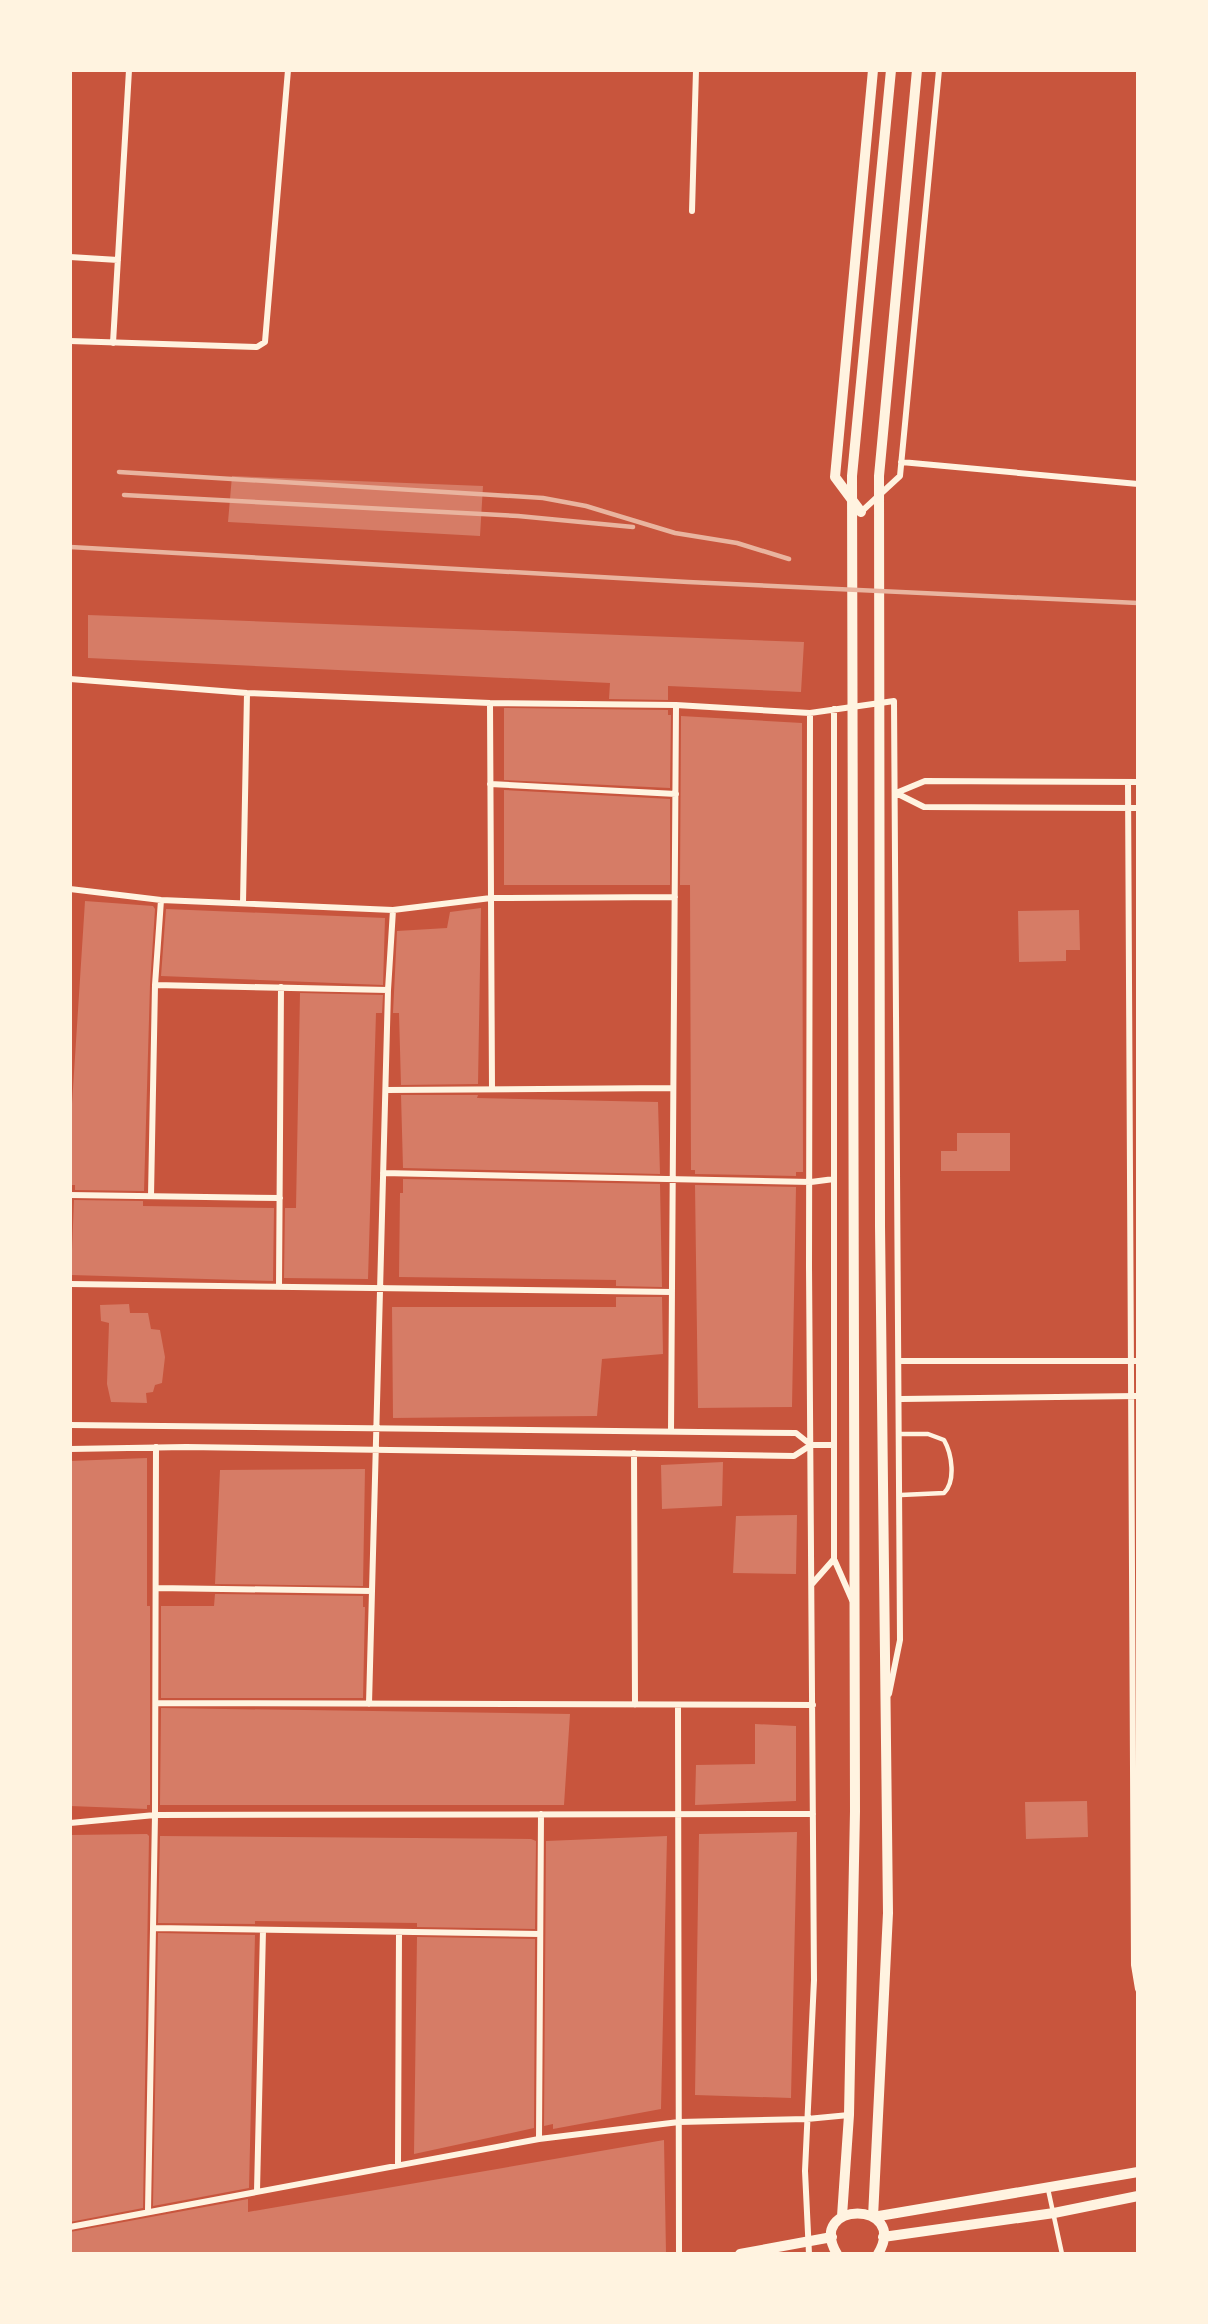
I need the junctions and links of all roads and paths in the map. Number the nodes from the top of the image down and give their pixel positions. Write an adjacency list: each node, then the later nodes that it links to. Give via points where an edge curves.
1 (129, 70): 10 (street)
2 (288, 70): 12 (street, via 265,342 257,347)
3 (696, 70): 8 (street)
4 (873, 70): 15 (street, via 835,477)
5 (891, 70): 75 (street, via 852,476)
6 (917, 70): 81 (street, via 879,476 880,1226)
7 (939, 70): 13 (street)
8 (692, 211)
9 (70, 257): 10 (street)
10 (118, 260): 12 (street)
11 (70, 341): 12 (street)
12 (113, 343)
13 (901, 462): 14 (street); 15 (street, via 900,476)
14 (1137, 484)
15 (861, 512)
16 (70, 679): 17 (street)
17 (247, 693): 18 (street); 33 (street)
18 (490, 703): 19 (street); 24 (street)
19 (676, 705): 21 (street); 26 (street)
20 (834, 709): 21 (street); 25 (street, via 894,700); 46 (street)
21 (810, 713): 47 (street)
22 (1128, 782): 23 (street); 25 (street, via 925,781); 27 (street)
23 (1137, 782)
24 (490, 784): 26 (street); 31 (street)
25 (896, 793): 27 (street, via 924,807); 56 (street)
26 (676, 794): 30 (street)
27 (1128, 808): 28 (street); 35 (street)
28 (1137, 808)
29 (70, 889): 32 (street)
30 (675, 897): 31 (street); 40 (street)
31 (491, 898): 34 (street); 41 (street)
32 (160, 900): 33 (street); 37 (street)
33 (243, 903): 34 (street)
34 (393, 910): 39 (street)
35 (1129, 983): 36 (street); 43 (street)
36 (1137, 983)
37 (155, 985): 38 (street); 49 (street)
38 (281, 987): 39 (street); 50 (street)
39 (388, 990): 42 (street)
40 (673, 1088): 41 (street); 45 (street)
41 (492, 1089): 42 (street)
42 (386, 1090): 44 (street)
43 (1134, 1171): 55 (street)
44 (383, 1173): 45 (street); 53 (street)
45 (672, 1179): 47 (street); 54 (street)
46 (834, 1179): 47 (street); 64 (street)
47 (810, 1182): 63 (street)
48 (70, 1195): 49 (street)
49 (151, 1196): 50 (street)
50 (280, 1198): 52 (street)
51 (70, 1284): 52 (street)
52 (279, 1286): 53 (street)
53 (380, 1288): 54 (street); 60 (street)
54 (672, 1292): 61 (street)
55 (1134, 1361): 56 (street); 57 (street)
56 (901, 1362): 58 (street)
57 (1134, 1396): 58 (street); 73 (street)
58 (901, 1399): 62 (street)
59 (70, 1425): 60 (street)
60 (376, 1427): 61 (street); 67 (street)
61 (671, 1431): 63 (street, via 796,1433)
62 (901, 1434): 69 (street); 69 (lane, via 928,1434 944,1440 951,1481 944,1493)
63 (811, 1445): 64 (street); 68 (street, via 794,1456); 71 (street)
64 (834, 1445): 70 (street)
65 (156, 1447): 66 (street); 67 (street); 72 (street)
66 (70, 1449)
67 (375, 1450): 68 (street); 74 (street)
68 (634, 1453): 78 (street)
69 (901, 1495): 81 (street, via 900,1640)
70 (834, 1559): 71 (street); 75 (street)
71 (812, 1585): 80 (street)
72 (156, 1588): 74 (street); 76 (street)
73 (1135, 1589): 91 (street)
74 (372, 1591): 77 (street)
75 (855, 1606): 93 (street)
76 (156, 1703): 77 (street); 85 (street)
77 (369, 1704): 78 (street)
78 (635, 1705): 79 (street)
79 (678, 1705): 80 (street); 83 (street)
80 (813, 1705): 84 (street)
81 (886, 1710): 105 (street, via 888,1913)
82 (541, 1814): 83 (street); 85 (street); 90 (street)
83 (679, 1814): 84 (street); 95 (street)
84 (813, 1814): 94 (street, via 814,1980)
85 (155, 1815): 86 (street); 87 (street)
86 (70, 1823)
87 (153, 1928): 88 (street); 102 (street)
88 (262, 1930): 89 (street); 100 (street)
89 (399, 1932): 90 (street); 97 (street)
90 (540, 1934): 96 (street)
91 (1136, 1965): 92 (street)
92 (1137, 1989)
93 (849, 2115): 94 (street); 104 (street)
94 (807, 2119): 95 (street); 109 (street)
95 (679, 2122): 96 (street); 110 (street)
96 (539, 2139): 97 (street)
97 (398, 2165): 100 (street)
98 (1137, 2172): 99 (street)
99 (1047, 2187): 103 (lane); 105 (street)
100 (257, 2191): 102 (street)
101 (1137, 2196): 103 (street)
102 (148, 2211): 106 (street)
103 (1054, 2213): 108 (street); 115 (lane)
104 (842, 2217): 105 (street, via 857,2212); 107 (street)
105 (873, 2217): 108 (street)
106 (70, 2227)
107 (832, 2237): 109 (street); 113 (street)
108 (884, 2237): 114 (street)
109 (807, 2241): 111 (street); 112 (street)
110 (679, 2253)
111 (740, 2253)
112 (810, 2253)
113 (837, 2253)
114 (878, 2253)
115 (1062, 2253)

